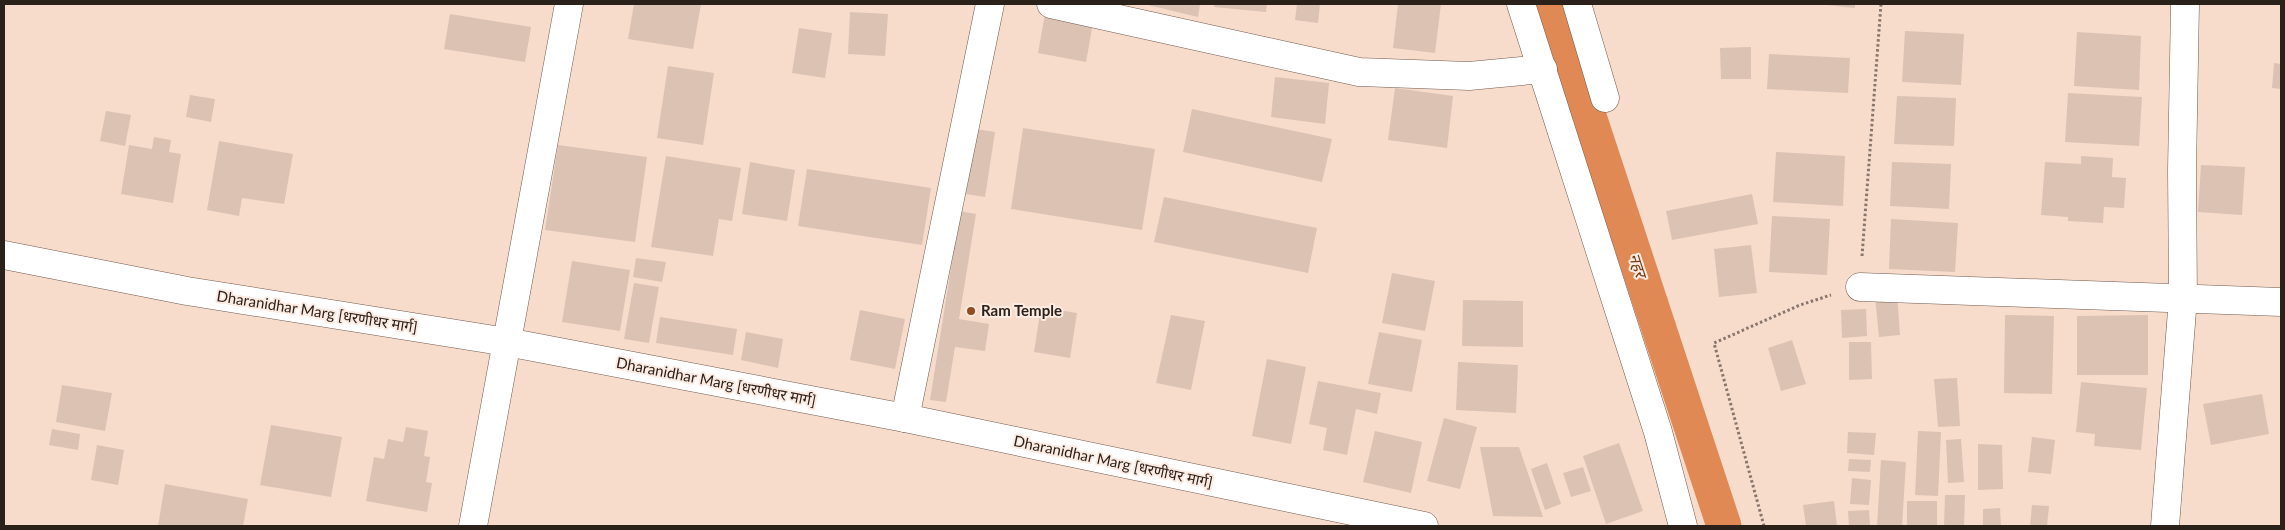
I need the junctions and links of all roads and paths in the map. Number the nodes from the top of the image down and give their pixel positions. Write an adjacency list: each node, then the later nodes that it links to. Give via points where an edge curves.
1 (569, 4): 14 (street)
2 (990, 4): 15 (street)
3 (1051, 4): 8 (street, via 1359,72 1469,76)
4 (1521, 4): 8 (street)
5 (1577, 4): 9 (street)
6 (1881, 4): 11 (path)
7 (2186, 4): 12 (street)
8 (1543, 69): 18 (street, via 1658,432)
9 (1605, 98)
10 (4, 255): 14 (street, Dharanidhar Marg [धरणीधर मार्ग], via 187,291)
11 (1860, 287): 12 (street); 19 (path, via 1800,304 1714,343)
12 (2183, 298): 13 (street); 20 (street)
13 (2281, 302)
14 (507, 342): 15 (street, Dharanidhar Marg [धरणीधर मार्ग]); 16 (street)
15 (905, 418): 17 (street, Dharanidhar Marg [धरणीधर मार्ग])
16 (473, 526)
17 (1424, 526)
18 (1683, 526)
19 (1764, 526)
20 (2165, 526)

